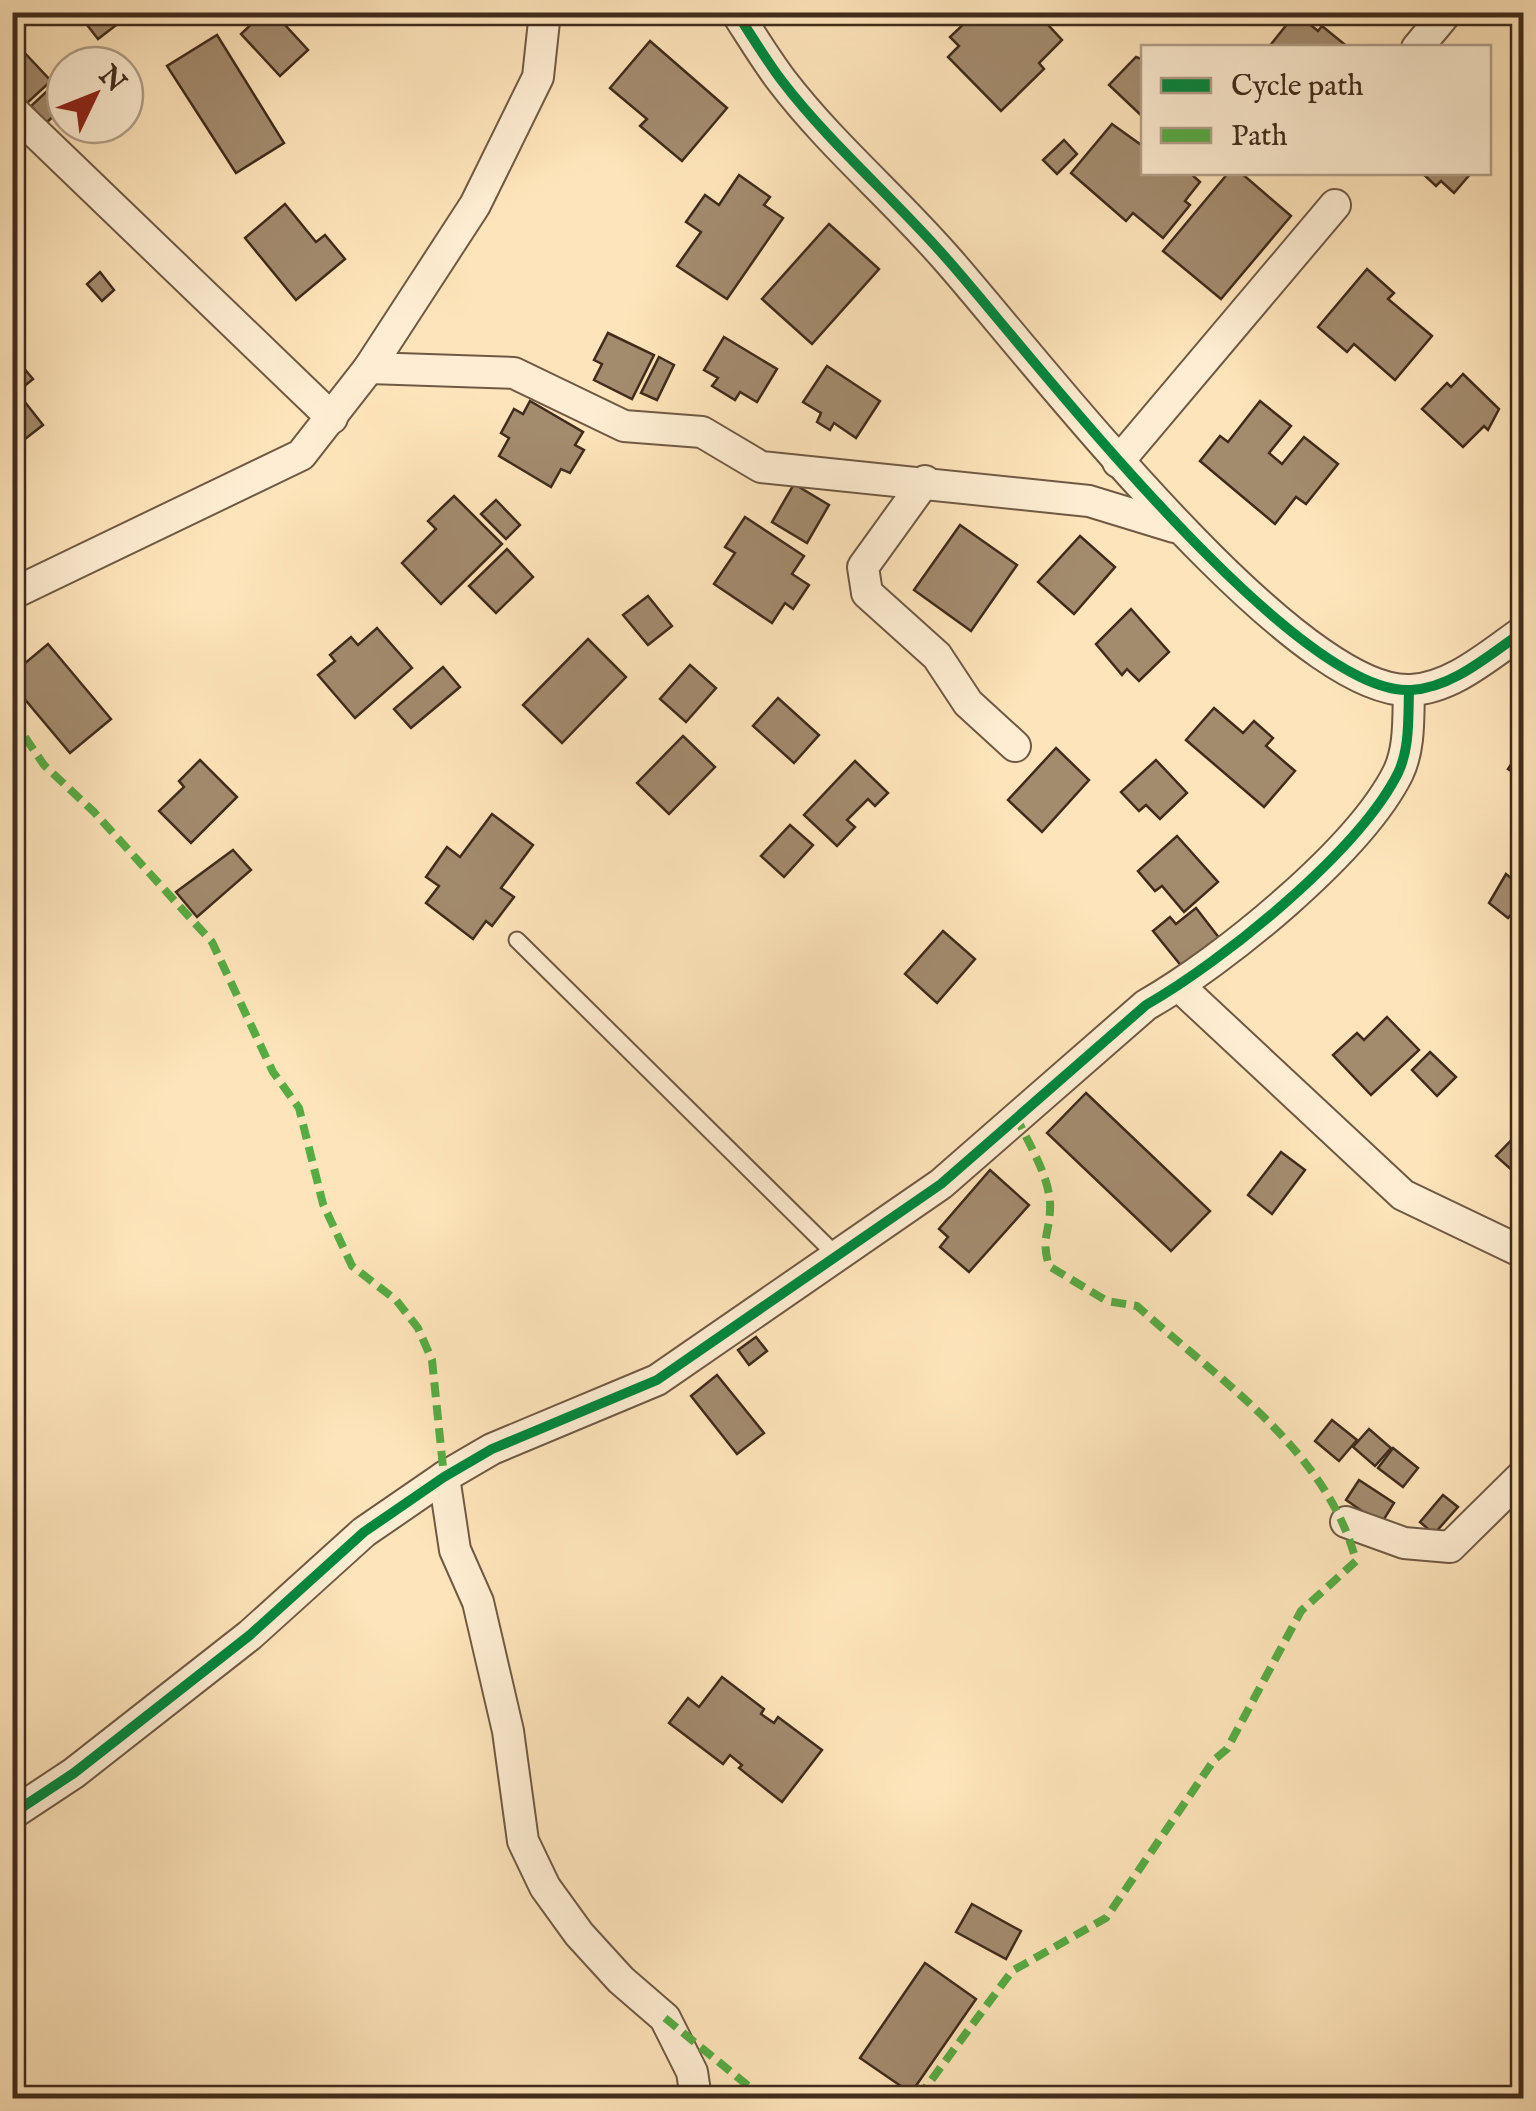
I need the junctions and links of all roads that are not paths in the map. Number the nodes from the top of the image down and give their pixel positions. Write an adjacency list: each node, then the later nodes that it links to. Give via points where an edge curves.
1 (545, 12): 7 (street, via 538,77 474,205)
2 (736, 12): 9 (street, via 783,82 944,255)
3 (1447, 12): 4 (street)
4 (1420, 45)
5 (12, 110): 8 (street)
6 (1335, 205): 9 (street)
7 (369, 368): 8 (street); 10 (street, via 514,373 624,426 702,432 760,467)
8 (332, 418): 12 (street, via 300,454)
9 (1118, 462): 11 (street)
10 (925, 480): 11 (street, via 1089,501); 15 (street, via 863,566 866,593 936,656 968,703)
11 (1176, 528): 14 (street, via 1324,654 1371,680)
12 (12, 594)
13 (1524, 631): 14 (street, via 1454,678)
14 (1410, 690): 17 (street, via 1408,744 1398,774 1337,854)
15 (1015, 746)
16 (517, 940): 19 (lane)
17 (1178, 986): 18 (street, via 1403,1195); 19 (street, via 1146,1005 941,1184)
18 (1524, 1253)
19 (838, 1258): 21 (street, via 658,1380 492,1449)
20 (1524, 1474): 22 (street, via 1450,1547 1404,1543)
21 (444, 1477): 23 (street, via 364,1532 250,1635); 24 (street, via 454,1550 478,1602 508,1731 524,1841 545,1887 579,1934 665,2018 692,2072)
22 (1346, 1522)
23 (12, 1814)
24 (696, 2098)

